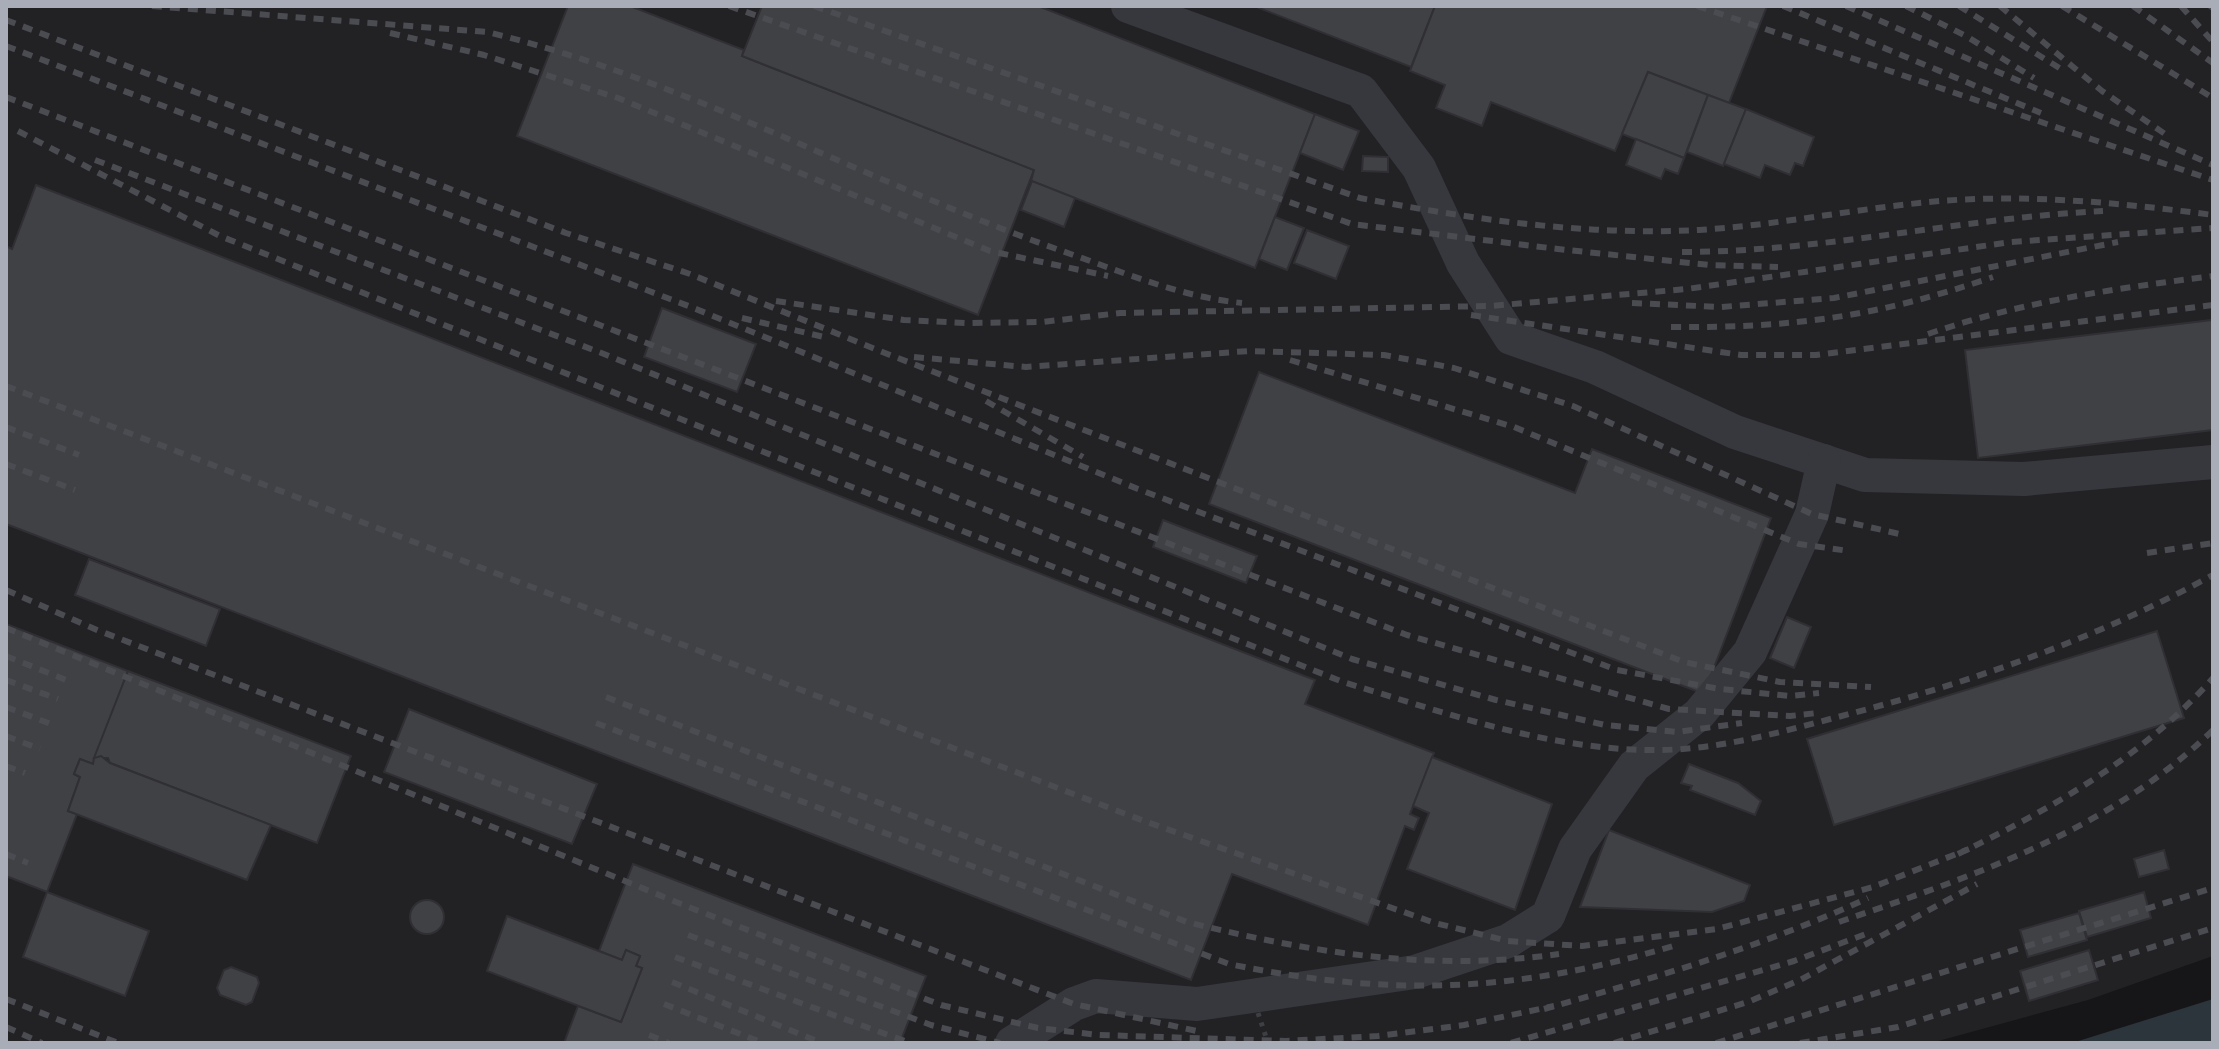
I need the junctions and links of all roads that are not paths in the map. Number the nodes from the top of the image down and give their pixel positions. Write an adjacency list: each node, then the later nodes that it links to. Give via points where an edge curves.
1 (1128, 6): 2 (lane, via 1361,91 1419,168 1463,263 1511,338 1595,367 1735,432)
2 (1824, 461): 3 (lane, via 1865,475 2024,479); 4 (lane, via 1812,514 1750,652 1699,714 1634,766 1575,849 1548,916 1508,941 1415,972 1197,1004 1096,996)
3 (2213, 462)
4 (1012, 1043)

